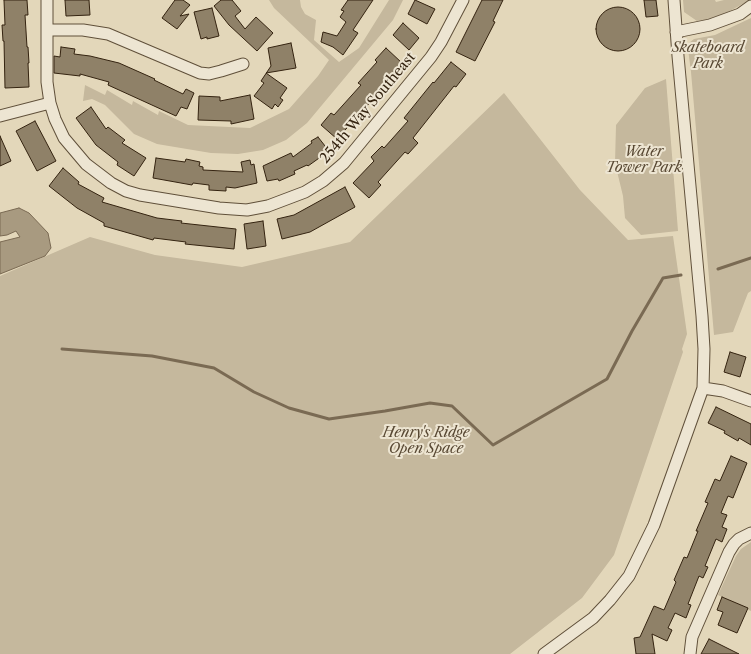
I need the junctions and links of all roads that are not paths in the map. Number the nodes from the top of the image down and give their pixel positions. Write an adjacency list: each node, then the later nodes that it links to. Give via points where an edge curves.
1 (47, 0): 5 (street, 254th Way Southeast)
2 (463, 0): 8 (street, 254th Way Southeast, via 431,57 344,163 305,192 268,206 247,210 220,208 126,191 98,175 73,149 64,138)
3 (674, 0): 6 (street)
4 (751, 6): 6 (street, via 740,14 710,25)
5 (47, 30): 7 (street, via 83,30 108,34 200,73 210,74); 8 (street, 254th Way Southeast, via 47,82)
6 (676, 32): 10 (street, via 702,316)
7 (243, 64)
8 (50, 103): 9 (street)
9 (0, 116)
10 (703, 388): 11 (street, via 723,391); 13 (street, via 654,525 628,576 592,618)
11 (751, 401)
12 (751, 533): 14 (street, via 739,539 729,552 692,637)
13 (544, 654)
14 (690, 654)

